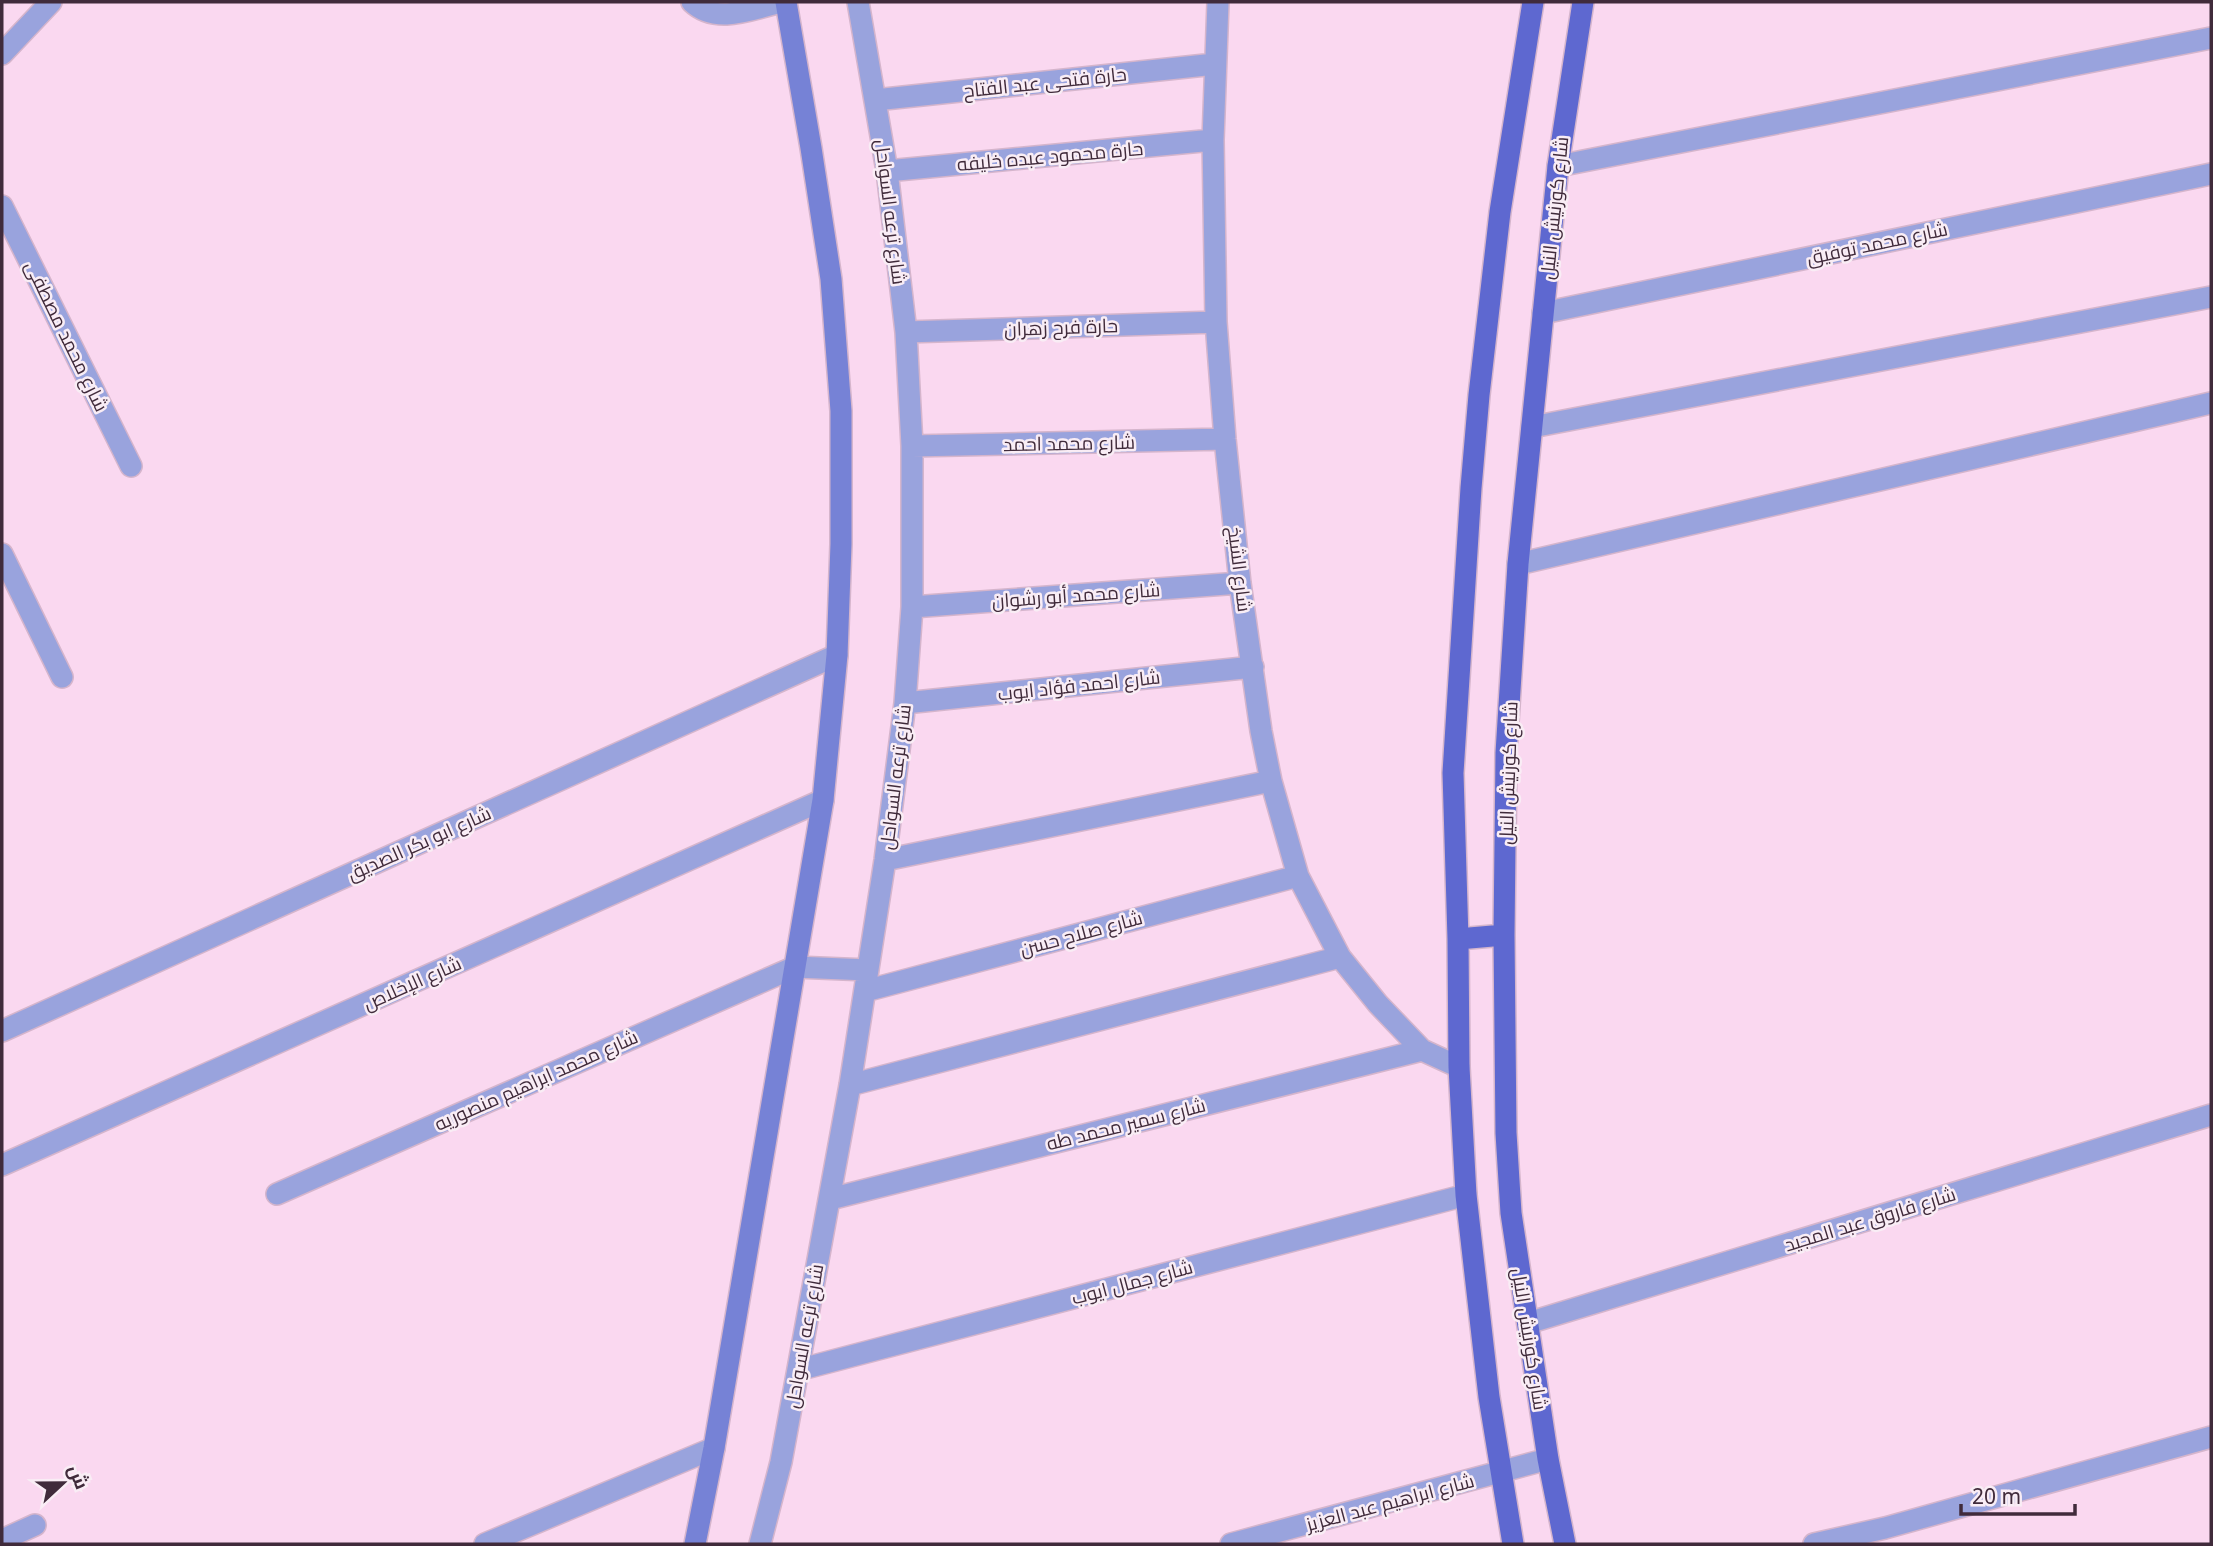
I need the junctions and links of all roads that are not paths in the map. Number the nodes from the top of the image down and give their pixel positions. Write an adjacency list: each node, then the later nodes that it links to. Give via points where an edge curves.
1 (692, 2): 2 (street, via 717,15)
2 (781, 2)
3 (786, 2): 31 (main road, via 832,292 841,411)
4 (858, 2): 12 (street, شارع ترعه السواحل)
5 (1218, 2): 11 (street, شارع الشيخ)
6 (1533, 2): 40 (main road, via 1500,212 1471,488 1453,773)
7 (1583, 2): 14 (main road, شارع كورنيش النيل)
8 (42, 5): 10 (street)
9 (2211, 38): 14 (street)
10 (2, 54)
11 (1215, 64): 12 (street, حارة فتحى عبد الفتاح); 13 (street, شارع الشيخ)
12 (875, 100): 15 (street, شارع ترعه السواحل)
13 (1213, 140): 15 (street, حارة محمود عبده خليفه); 20 (street, شارع الشيخ)
14 (1558, 166): 19 (main road, شارع كورنيش النيل)
15 (887, 171): 21 (street, شارع ترعه السواحل)
16 (2211, 174): 19 (street, شارع محمد توفيق)
17 (2, 206): 26 (street, شارع محمد مصطفى)
18 (2211, 297): 23 (street)
19 (1543, 313): 23 (main road, شارع كورنيش النيل)
20 (1216, 322): 21 (street, حارة فرح زهران); 24 (street, شارع الشيخ)
21 (906, 332): 25 (street, شارع ترعه السواحل)
22 (2211, 403): 28 (street)
23 (1532, 427): 28 (main road, شارع كورنيش النيل)
24 (1225, 439): 25 (street, شارع محمد احمد); 29 (street, شارع الشيخ)
25 (912, 446): 30 (street, شارع ترعه السواحل)
26 (131, 466)
27 (2, 554): 33 (street)
28 (1518, 564): 39 (main road, شارع كورنيش النيل, via 1506,753)
29 (1240, 583): 30 (street, شارع محمد أبو رشوان); 32 (street, شارع الشيخ)
30 (912, 607): 34 (street, شارع ترعه السواحل)
31 (837, 655): 36 (main road); 44 (street, شارع ابو بكر الصديق)
32 (1253, 667): 34 (street, شارع احمد فؤاد ايوب); 35 (street, شارع الشيخ)
33 (62, 677)
34 (905, 703): 37 (street, شارع ترعه السواحل)
35 (1271, 781): 37 (street); 38 (street, شارع الشيخ)
36 (822, 800): 42 (main road); 49 (street, شارع الإخلاص)
37 (885, 860): 43 (street, شارع ترعه السواحل)
38 (1298, 876): 41 (street, شارع الشيخ); 43 (street, شارع صلاح حسن)
39 (1504, 935): 40 (main road); 53 (main road, شارع كورنيش النيل, via 1506,1133 1511,1213)
40 (1458, 939): 46 (main road)
41 (1340, 957): 45 (street, شارع الشيخ); 47 (street)
42 (795, 967): 43 (street, شارع صلاح حسن); 50 (street, شارع محمد ابراهيم منصوريه); 56 (main road)
43 (867, 980): 47 (street, شارع ترعه السواحل)
44 (2, 1031)
45 (1422, 1050): 46 (street, شارع الشيخ); 52 (street, شارع سمير محمد طه)
46 (1459, 1067): 51 (main road)
47 (850, 1085): 52 (street, شارع ترعه السواحل)
48 (2211, 1115): 53 (street, شارع فاروق عبد المجيد)
49 (2, 1165)
50 (277, 1194)
51 (1466, 1195): 54 (street, شارع جمال ايوب); 58 (main road)
52 (830, 1199): 54 (street, شارع ترعه السواحل)
53 (1528, 1323): 57 (main road, شارع كورنيش النيل)
54 (799, 1370): 63 (street, شارع ترعه السواحل)
55 (2211, 1437): 67 (street)
56 (715, 1448): 61 (street); 62 (main road)
57 (1548, 1459): 58 (street, شارع ابراهيم عبد العزيز); 66 (main road, شارع كورنيش النيل)
58 (1500, 1472): 64 (street, شارع ابراهيم عبد العزيز); 65 (main road)
59 (35, 1525): 60 (street)
60 (2, 1540)
61 (485, 1544)
62 (695, 1544)
63 (760, 1544)
64 (1231, 1544)
65 (1513, 1544)
66 (1565, 1544)
67 (1814, 1544)

